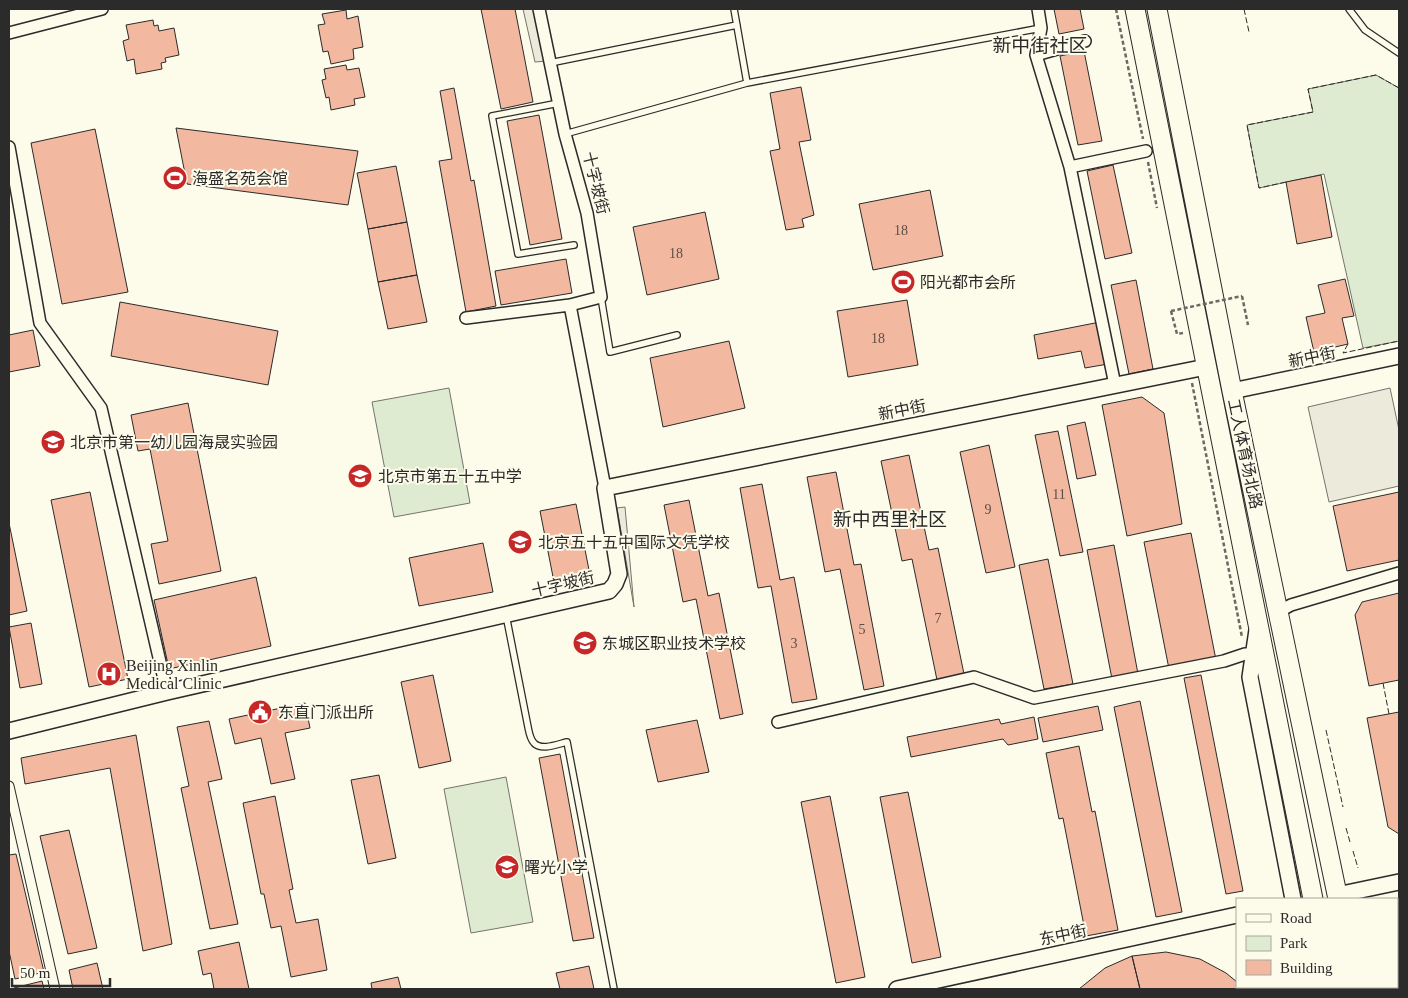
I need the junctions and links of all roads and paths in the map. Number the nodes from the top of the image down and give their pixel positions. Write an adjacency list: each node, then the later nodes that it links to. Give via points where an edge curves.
1 (102, 9): 11 (street)
2 (539, 9): 15 (street, 十字坡街)
3 (734, 9): 9 (lane)
4 (1038, 9): 10 (street)
5 (1116, 9): 20 (path)
6 (1135, 9): 33 (main road, 工人体育场北路)
7 (1157, 9): 35 (main road, 工人体育场北路)
8 (1349, 9): 13 (lane, via 1365,30)
9 (737, 25): 15 (lane); 16 (lane)
10 (1041, 28): 14 (street); 16 (lane)
11 (9, 33)
12 (1085, 41): 14 (street)
13 (1399, 53)
14 (1036, 55): 21 (street)
15 (550, 63): 17 (street, 十字坡街)
16 (747, 83): 18 (lane)
17 (559, 104): 18 (street, 十字坡街); 23 (lane, via 492,116 518,254)
18 (565, 134): 24 (street, 十字坡街, via 587,213)
19 (9, 147): 42 (street, via 40,323 101,408)
20 (1146, 152): 21 (street); 22 (path)
21 (1070, 167): 34 (street)
22 (1158, 209)
23 (574, 245)
24 (601, 297): 26 (street); 31 (lane, via 610,352)
25 (1177, 304): 27 (path)
26 (570, 305): 28 (street); 36 (street, 十字坡街)
27 (1179, 314)
28 (466, 318)
29 (1248, 325): 30 (path, bridge, via 1242,296 1171,311 1177,334)
30 (1183, 333)
31 (677, 335)
32 (1399, 356): 35 (street, 新中街)
33 (1197, 369): 34 (street, 新中街); 40 (main road, 工人体育场北路); 41 (path)
34 (1115, 385): 36 (street, 新中街)
35 (1232, 391): 38 (main road, 工人体育场北路)
36 (605, 488): 39 (street, 十字坡街, via 619,574 615,584 609,591)
37 (1399, 573): 38 (street, via 1291,605)
38 (1278, 612): 47 (main road, 工人体育场北路)
39 (506, 615): 42 (street, 十字坡街); 53 (lane, via 533,742 544,747 567,742)
40 (1258, 626): 41 (street, 工人体育场北路); 49 (main road, 工人体育场北路)
41 (1249, 654): 43 (street, via 1034,698 974,677); 48 (street, 工人体育场北路, via 1250,677)
42 (167, 692): 44 (street, 十字坡街)
43 (778, 722)
44 (9, 731)
45 (9, 786): 52 (street)
46 (1399, 882): 47 (street)
47 (1337, 897)
48 (1292, 898)
49 (1312, 898)
50 (1236, 915): 51 (street, 东中街)
51 (935, 985): 54 (street, 东中街)
52 (55, 989)
53 (614, 989)
54 (897, 989)

